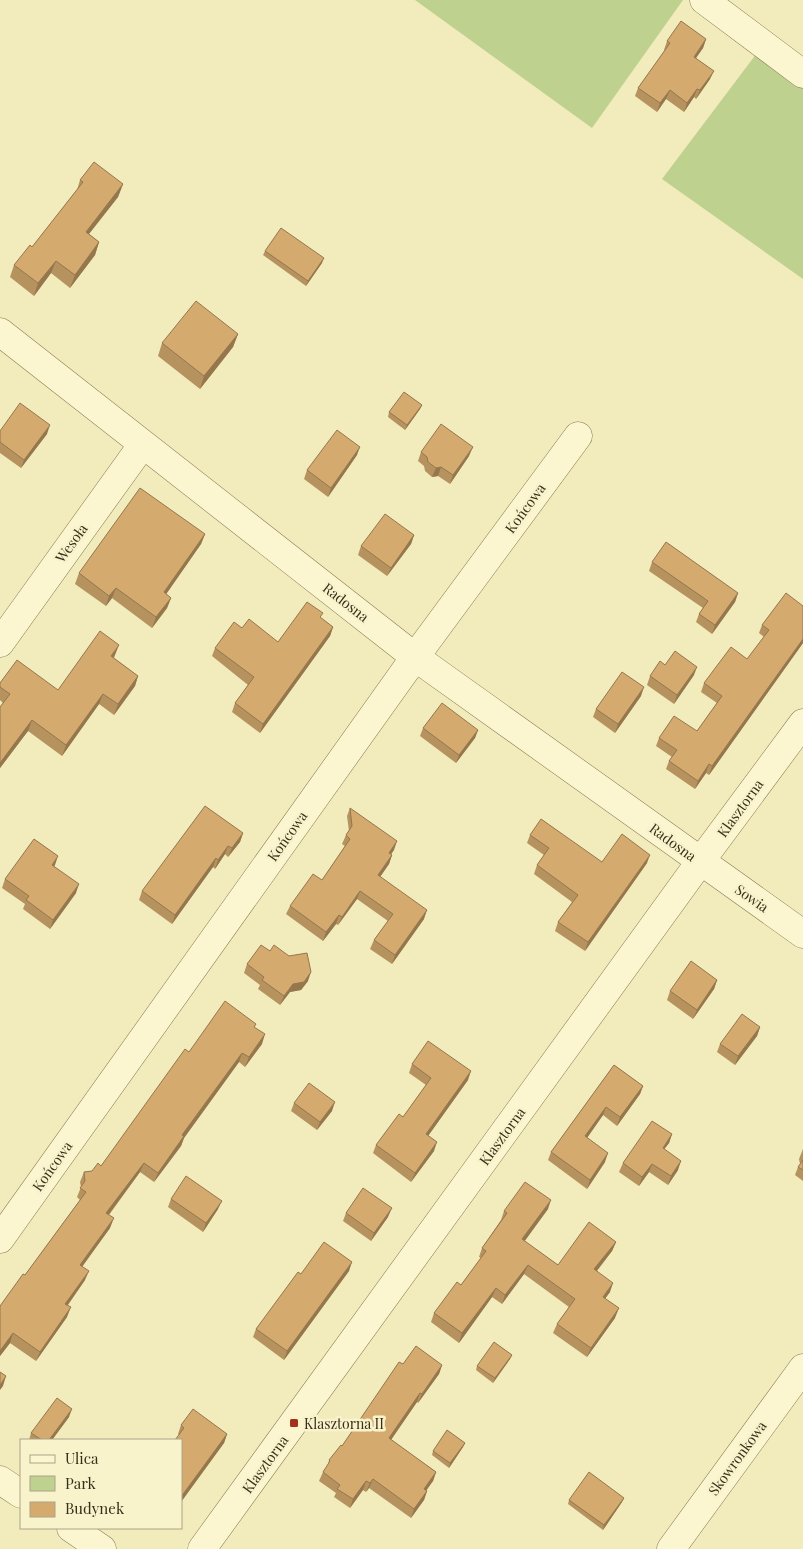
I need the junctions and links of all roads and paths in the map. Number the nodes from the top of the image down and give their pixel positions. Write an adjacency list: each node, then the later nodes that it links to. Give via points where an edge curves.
1 (704, 0): 2 (street)
2 (803, 74)
3 (0, 332): 5 (street, Radosna)
4 (578, 436): 7 (street, Końcowa)
5 (143, 444): 6 (street, Wesoła); 7 (street, Radosna)
6 (0, 643)
7 (415, 657): 9 (street, Radosna); 11 (street, Końcowa)
8 (803, 723): 9 (street, Klasztorna)
9 (700, 862): 10 (street, Sowia); 17 (street, Klasztorna)
10 (803, 934)
11 (0, 1239)
12 (803, 1368): 18 (street, Skowronkowa)
13 (0, 1480): 14 (street)
14 (20, 1493)
15 (72, 1529): 16 (street)
16 (102, 1549)
17 (202, 1549)
18 (671, 1549)

